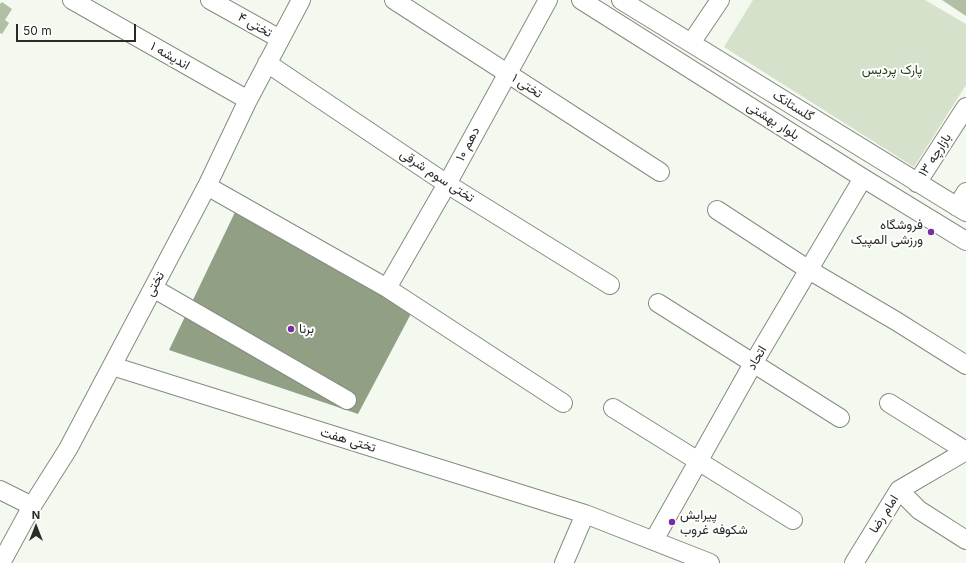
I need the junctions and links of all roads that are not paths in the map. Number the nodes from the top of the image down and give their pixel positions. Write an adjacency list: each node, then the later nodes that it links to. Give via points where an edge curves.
1 (72, 0): 13 (street, اندیشه ۱)
2 (210, 0): 9 (street, تختی ۴)
3 (301, 0): 9 (street, تختی)
4 (394, 0): 12 (street, تختی ۱)
5 (548, 0): 12 (street, دهم ۱۰)
6 (581, 0): 16 (street, بلوار بهشتی)
7 (621, 0): 10 (street, گلستانک)
8 (720, 0): 10 (street)
9 (280, 39): 11 (street, تختی)
10 (691, 43): 17 (street, گلستانک)
11 (267, 63): 13 (street, تختی); 18 (street, تختی سوم شرقی)
12 (507, 72): 15 (street, تختی ۱); 18 (street, دهم ۱۰)
13 (248, 100): 19 (street, تختی)
14 (966, 107): 17 (street, بازارچه ۱۳)
15 (660, 172)
16 (863, 178): 23 (street, بلوار بهشتی); 24 (street, اتحاد)
17 (917, 183): 21 (street, گلستانک)
18 (447, 184): 25 (street, تختی سوم شرقی); 27 (street, دهم ۱۰)
19 (207, 186): 26 (street, تختی); 27 (street)
20 (966, 192): 21 (street)
21 (961, 209)
22 (716, 210): 24 (street)
23 (966, 241)
24 (809, 270): 29 (street, اتحاد); 30 (street)
25 (610, 285)
26 (153, 288): 31 (street, تختی); 32 (street)
27 (387, 288): 33 (street)
28 (658, 302): 29 (street)
29 (754, 362): 36 (street); 38 (street, اتحاد)
30 (966, 365)
31 (112, 366): 41 (street, تختی, via 68,449); 42 (street, تختی هفت)
32 (346, 400)
33 (562, 402)
34 (889, 403): 37 (street)
35 (613, 408): 38 (street)
36 (840, 418)
37 (966, 451): 40 (street, امام رضا)
38 (699, 460): 43 (street); 44 (street, اتحاد)
39 (0, 490): 41 (street)
40 (899, 490): 45 (street, via 919,510); 49 (street, امام رضا)
41 (32, 506): 46 (street, تختی)
42 (585, 514): 44 (street, تختی هفت); 47 (street)
43 (793, 520)
44 (654, 540): 48 (street, تختی هفت)
45 (966, 540)
46 (1, 563)
47 (564, 563)
48 (710, 563)
49 (854, 563)

